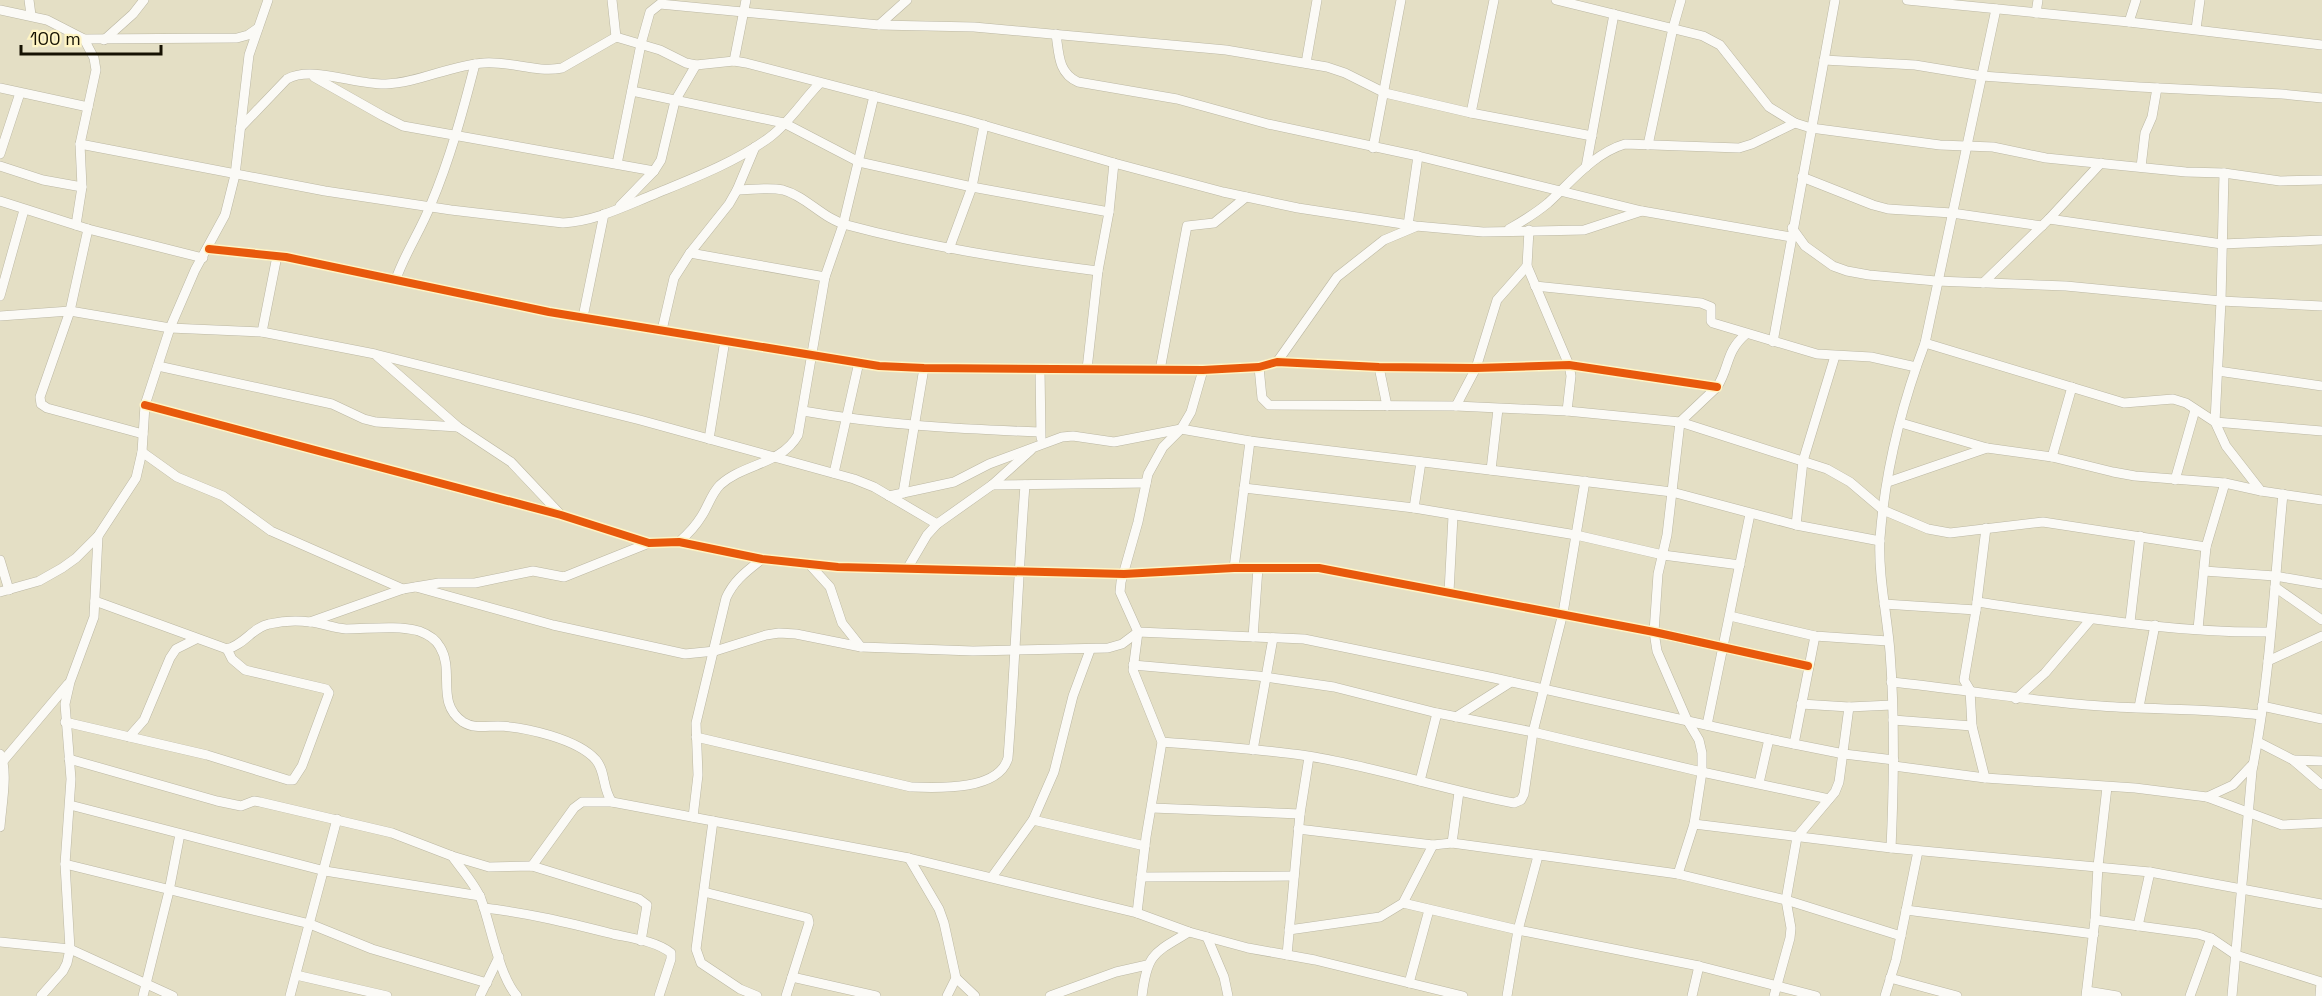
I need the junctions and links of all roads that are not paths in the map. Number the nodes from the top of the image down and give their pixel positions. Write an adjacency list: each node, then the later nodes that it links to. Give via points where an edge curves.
1 (29, 0): 22 (street)
2 (144, 0): 31 (street)
3 (268, 0): 25 (street)
4 (612, 0): 29 (street)
5 (746, 0): 19 (street)
6 (907, 0): 24 (street)
7 (1317, 0): 36 (street)
8 (1401, 0): 46 (street)
9 (1494, 0): 51 (street)
10 (1556, 0): 21 (street)
11 (1682, 0): 26 (street)
12 (1835, 0): 34 (street)
13 (1907, 0): 17 (street)
14 (2038, 0): 20 (street)
15 (2136, 0): 23 (street)
16 (2200, 0): 27 (street)
17 (1996, 9): 20 (street); 40 (street)
18 (0, 10): 22 (street)
19 (744, 11): 24 (street); 32 (street, via 660,4 650,12); 35 (street)
20 (2036, 13): 23 (street)
21 (1614, 14): 26 (street); 58 (street)
22 (31, 15): 30 (street)
23 (2129, 22): 27 (street)
24 (879, 25): 28 (street)
25 (260, 27): 31 (street, via 237,38); 55 (street, via 249,55)
26 (1673, 28): 53 (street, via 1720,45 1769,107); 60 (street)
27 (2196, 29): 33 (street)
28 (1056, 34): 36 (street, via 1226,50); 63 (street, via 1063,72 1078,82 1177,99)
29 (616, 37): 32 (street); 37 (street, via 562,68)
30 (84, 39): 31 (street); 50 (street, via 96,63)
31 (104, 40)
32 (641, 44): 38 (street); 44 (street)
33 (2322, 45)
34 (1824, 60): 40 (street, via 1923,66); 56 (street)
35 (734, 61): 38 (street); 41 (street)
36 (1306, 63): 46 (street, via 1346,73)
37 (475, 64): 39 (street, via 389,84 367,85); 57 (street)
38 (696, 65): 49 (street)
39 (307, 73): 55 (street, via 287,80); 57 (street, via 404,126)
40 (1982, 76): 43 (street); 61 (street)
41 (820, 83): 47 (street); 52 (street)
42 (0, 88): 45 (street)
43 (2157, 88): 48 (street); 72 (street)
44 (632, 91): 49 (street); 69 (street)
45 (20, 93): 50 (street); 64 (street)
46 (1385, 93): 51 (street); 63 (street)
47 (874, 96): 54 (street); 66 (street)
48 (2322, 98)
49 (675, 101): 52 (street); 73 (street, via 664,150)
50 (88, 107): 59 (street)
51 (1471, 113): 58 (street)
52 (784, 123): 62 (street); 66 (street)
53 (1795, 123): 56 (street); 60 (street, via 1739,148)
54 (984, 125): 67 (street); 79 (street)
55 (240, 128): 75 (street)
56 (1811, 128): 61 (street); 76 (street)
57 (456, 136): 69 (street); 84 (street)
58 (1592, 136): 71 (street)
59 (80, 144): 75 (street); 78 (street)
60 (1648, 145): 71 (street, via 1615,147)
61 (1968, 146): 68 (street); 89 (street)
62 (755, 147): 80 (street); 86 (street, via 704,174)
63 (1373, 148): 65 (street)
64 (0, 154)
65 (1418, 156): 81 (street); 94 (street)
66 (859, 162): 79 (street); 93 (street)
67 (1114, 163): 82 (street); 88 (street)
68 (2101, 163): 72 (street); 91 (street)
69 (617, 164): 73 (street)
70 (0, 166): 78 (street)
71 (1586, 167): 81 (street)
72 (2141, 167): 74 (street)
73 (654, 171): 86 (street)
74 (2224, 173): 77 (street, via 2280,181); 100 (street)
75 (235, 175): 84 (street); 101 (street, via 225,215)
76 (1802, 177): 89 (street, via 1873,205); 98 (street)
77 (2322, 180)
78 (82, 187): 92 (street)
79 (972, 187): 88 (street); 102 (street)
80 (737, 190): 93 (street, via 782,190); 103 (street)
81 (1560, 191): 87 (street); 96 (street)
82 (1246, 197): 94 (street); 141 (street, via 1214,223 1187,226)
83 (0, 201): 85 (street)
84 (430, 207): 90 (street, via 563,223); 110 (street)
85 (24, 210): 92 (street); 107 (street)
86 (617, 210): 90 (street)
87 (1642, 211): 97 (street, via 1584,230); 98 (street)
88 (1109, 212): 108 (street)
89 (1952, 213): 91 (street); 111 (street)
90 (604, 214): 119 (street)
91 (2046, 222): 100 (street); 112 (street)
92 (76, 225): 95 (street)
93 (843, 225): 102 (street); 109 (street)
94 (1412, 225): 96 (street, via 1483,232); 131 (street, via 1384,240 1337,277)
95 (88, 229): 105 (street); 117 (street)
96 (1507, 230): 97 (street)
97 (1529, 230): 106 (street)
98 (1792, 232): 111 (street, via 1805,246 1846,271); 125 (street)
99 (2322, 240): 100 (street)
100 (2222, 244): 115 (street)
101 (209, 249): 104 (street); 105 (street)
102 (950, 249): 108 (street)
103 (690, 253): 109 (street); 121 (street, via 674,278)
104 (277, 256): 110 (street); 122 (street)
105 (203, 258): 120 (street)
106 (1527, 266): 113 (street); 138 (street, via 1497,300)
107 (3, 270): 114 (street)
108 (1098, 271): 140 (street)
109 (825, 277): 127 (street)
110 (396, 279): 119 (street)
111 (1936, 281): 112 (street); 126 (street)
112 (1983, 283): 115 (street, via 2066,286)
113 (1535, 286): 123 (street, via 1708,305 1713,323); 132 (street)
114 (0, 296)
115 (2221, 301): 116 (street); 143 (street)
116 (2322, 306)
117 (70, 312): 118 (street); 120 (street); 163 (street, via 40,397 41,404)
118 (0, 316)
119 (583, 317): 121 (street)
120 (170, 328): 122 (street); 133 (street)
121 (662, 330): 124 (street)
122 (262, 332): 128 (street)
123 (1746, 334): 125 (street); 145 (street, via 1730,351)
124 (724, 340): 127 (street); 164 (street)
125 (1773, 342): 129 (street)
126 (1925, 343): 136 (street); 146 (street)
127 (811, 353): 130 (street); 152 (street)
128 (375, 354): 158 (street); 164 (street)
129 (1834, 356): 136 (street, via 1871,357); 171 (street)
130 (859, 362): 137 (street); 154 (street)
131 (1277, 362): 134 (street); 135 (street)
132 (1569, 365): 138 (street); 145 (street); 153 (street)
133 (158, 366): 147 (street); 158 (street, via 332,404 376,422)
134 (1259, 367): 142 (street); 148 (street, via 1262,398 1269,405)
135 (1379, 367): 138 (street); 148 (street)
136 (1916, 367): 157 (street)
137 (924, 368): 139 (street); 159 (street)
138 (1476, 368): 149 (street)
139 (1040, 369): 140 (street); 162 (street)
140 (1087, 369): 141 (street)
141 (1160, 370): 142 (street)
142 (1203, 370): 160 (street, via 1191,412)
143 (2218, 371): 144 (street); 156 (street)
144 (2322, 386)
145 (1717, 387): 155 (street)
146 (2072, 387): 151 (street, via 2124,403 2173,399); 170 (street)
147 (145, 405): 163 (street); 192 (street)
148 (1387, 406): 149 (street)
149 (1456, 406): 150 (street)
150 (1498, 409): 153 (street); 173 (street)
151 (2195, 410): 156 (street); 175 (street)
152 (803, 411): 154 (street); 169 (street, via 798,435)
153 (1567, 411): 155 (street)
154 (846, 419): 159 (street); 174 (street)
155 (1680, 422): 171 (street); 184 (street)
156 (2215, 422): 161 (street); 183 (street, via 2226,446)
157 (1901, 423): 167 (street); 177 (street)
158 (458, 427): 192 (street, via 511,462)
159 (915, 427): 162 (street); 185 (street)
160 (1181, 429): 165 (street); 166 (street, via 1114,442 1073,436); 178 (street, via 1163,447)
161 (2322, 431)
162 (1040, 432): 166 (street)
163 (143, 434): 168 (street)
164 (709, 439): 169 (street)
165 (1250, 441): 172 (street); 182 (street)
166 (1037, 445): 180 (street); 185 (street, via 954,482)
167 (1987, 448): 170 (street); 177 (street)
168 (142, 452): 198 (street, via 136,478); 219 (street, via 177,477 223,496 271,531)
169 (778, 457): 174 (street); 201 (street, via 721,483 693,529)
170 (2052, 457): 175 (street, via 2113,472)
171 (1803, 461): 190 (street, via 1838,474); 195 (street)
172 (1421, 462): 173 (street); 189 (street)
173 (1491, 470): 176 (street)
174 (834, 474): 187 (street)
175 (2175, 480): 179 (street)
176 (1585, 481): 184 (street); 197 (street)
177 (1888, 482): 190 (street)
178 (1146, 483): 181 (street); 214 (street)
179 (2225, 483): 183 (street); 203 (street)
180 (992, 485): 181 (street); 194 (street)
181 (1025, 485): 213 (street)
182 (1244, 489): 189 (street); 209 (street)
183 (2261, 491): 186 (street)
184 (1672, 492): 191 (street); 204 (street)
185 (903, 493): 187 (street)
186 (2283, 494): 188 (street); 215 (street)
187 (889, 496): 194 (street)
188 (2322, 500)
189 (1414, 508): 193 (street)
190 (1883, 510): 196 (street, via 1938,532); 200 (street)
191 (1750, 514): 195 (street); 207 (street)
192 (561, 515): 202 (street)
193 (1453, 516): 197 (street); 221 (street)
194 (937, 524): 211 (street)
195 (1796, 525): 200 (street)
196 (1986, 528): 199 (street, via 2043,522); 224 (street)
197 (1576, 535): 204 (street); 225 (street)
198 (98, 536): 220 (street, via 62,568 39,581); 222 (street)
199 (2140, 536): 203 (street); 230 (street)
200 (1880, 541): 223 (street)
201 (679, 542): 202 (street); 205 (street)
202 (649, 543): 217 (street, via 564,577 533,571 475,583)
203 (2206, 547): 212 (street)
204 (1663, 555): 207 (street); 234 (street)
205 (762, 559): 208 (street); 246 (street, via 731,586)
206 (0, 560): 220 (street)
207 (1740, 565): 226 (street)
208 (810, 566): 211 (street); 242 (street, via 830,587 842,623)
209 (1234, 568): 210 (street); 214 (street)
210 (1258, 568): 221 (street, via 1319,568); 238 (street)
211 (907, 569): 213 (street)
212 (2204, 571): 215 (street); 232 (street)
213 (1018, 572): 214 (street); 247 (street)
214 (1124, 574): 233 (street, via 1120,592)
215 (2275, 576): 216 (street); 218 (street)
216 (2322, 584)
217 (416, 587): 219 (street); 246 (street, via 553,625 674,652)
218 (2275, 587): 228 (street); 235 (street)
219 (403, 589): 229 (street)
220 (5, 591)
221 (1449, 592): 225 (street)
222 (95, 601): 240 (street); 252 (street, via 89,633)
223 (1884, 604): 224 (street); 241 (street)
224 (1976, 606): 227 (street); 256 (street, via 1964,672)
225 (1563, 613): 234 (street); 255 (street)
226 (1730, 615): 236 (street); 244 (street)
227 (2091, 619): 230 (street); 257 (street, via 2045,673)
228 (2322, 620)
229 (310, 622): 243 (street, via 266,624 244,642); 296 (street, via 343,628 409,629 433,638 441,648 446,699 453,713 474,727 515,728 569,743 598,763 604,789)
230 (2130, 622): 231 (street)
231 (2155, 625): 232 (street); 261 (street)
232 (2198, 629): 235 (street)
233 (1138, 632): 238 (street); 245 (street, via 1122,644); 249 (street)
234 (1654, 632): 244 (street); 266 (street, via 1657,651)
235 (2270, 632): 248 (street)
236 (1815, 636): 241 (street); 250 (street)
237 (2322, 636): 248 (street)
238 (1252, 637): 239 (street)
239 (1273, 638): 251 (street); 253 (street, via 1304,639)
240 (196, 639): 243 (street); 272 (street, via 176,649 144,720)
241 (1888, 641): 254 (street)
242 (861, 647): 246 (street, via 779,633); 247 (street)
243 (226, 649): 272 (street, via 245,670 326,689 329,693 293,780)
244 (1724, 649): 250 (street); 269 (street)
245 (1090, 650): 247 (street); 304 (street, via 1073,696 1054,772)
246 (715, 651): 273 (street, via 698,710)
247 (1017, 651): 273 (street, via 1008,758 999,774 987,781 911,787)
248 (2268, 661): 262 (street)
249 (1133, 665): 251 (street); 275 (street)
250 (1808, 666): 258 (street)
251 (1266, 677): 263 (street, via 1357,692); 278 (street)
252 (70, 682): 268 (street); 281 (street)
253 (1511, 682): 255 (street); 264 (street)
254 (1891, 682): 256 (street); 259 (street)
255 (1544, 689): 266 (street); 271 (street)
256 (1970, 690): 257 (street); 270 (street)
257 (2016, 699): 261 (street)
258 (1801, 704): 260 (street); 277 (street)
259 (1892, 705): 260 (street); 267 (street)
260 (1849, 706): 279 (street)
261 (2139, 707): 262 (street)
262 (2262, 710): 265 (street); 276 (street)
263 (1437, 713): 264 (street); 289 (street)
264 (1456, 717): 271 (street)
265 (2322, 719)
266 (1687, 720): 269 (street); 287 (street, via 1699,740)
267 (1893, 720): 270 (street); 285 (street)
268 (65, 722): 272 (street); 282 (street)
269 (1707, 725): 274 (street)
270 (1972, 726): 288 (street)
271 (1533, 732): 287 (street); 293 (street, via 1521,800 1514,803)
272 (129, 737)
273 (696, 737): 301 (street, via 698,775)
274 (1769, 739): 277 (street); 290 (street)
275 (1162, 742): 278 (street); 298 (street)
276 (2258, 742): 283 (street); 286 (street)
277 (1794, 744): 279 (street)
278 (1253, 750): 280 (street)
279 (1844, 754): 285 (street); 295 (street, via 1839,782)
280 (1309, 756): 289 (street); 300 (street)
281 (2, 757): 303 (street)
282 (69, 759): 297 (street); 302 (street, via 217,801 241,806 254,801)
283 (2293, 760): 284 (street); 291 (street)
284 (2322, 762)
285 (1894, 763): 288 (street); 315 (street)
286 (2254, 763): 294 (street, via 2233,785); 299 (street)
287 (1702, 772): 290 (street); 306 (street)
288 (1985, 778): 292 (street)
289 (1420, 781): 293 (street)
290 (1759, 783): 295 (street)
291 (2322, 785)
292 (2107, 787): 294 (street); 322 (street)
293 (1459, 792): 312 (street)
294 (2207, 797): 299 (street)
295 (1829, 799): 311 (street)
296 (612, 802): 301 (street); 321 (street, via 582,802 574,808)
297 (70, 805): 310 (street); 320 (street)
298 (1152, 808): 300 (street); 314 (street)
299 (2249, 812): 307 (street, via 2282,825); 329 (street)
300 (1300, 814): 309 (street)
301 (693, 817): 305 (street)
302 (337, 819): 317 (street, via 392,833); 323 (street)
303 (0, 820): 308 (street)
304 (1033, 820): 314 (street); 327 (street)
305 (713, 821): 319 (street); 331 (street)
306 (1694, 824): 311 (street); 325 (street)
307 (2322, 824)
308 (0, 827)
309 (1298, 829): 313 (street); 326 (street)
310 (180, 834): 323 (street); 330 (street)
311 (1797, 837): 315 (street); 333 (street)
312 (1452, 843): 313 (street); 318 (street)
313 (1432, 845): 334 (street)
314 (1145, 846): 328 (street)
315 (1891, 848): 316 (street)
316 (1918, 851): 322 (street); 338 (street)
317 (452, 856): 321 (street, via 495,868); 332 (street)
318 (1538, 856): 325 (street); 344 (street)
319 (909, 858): 327 (street); 360 (street, via 939,909)
320 (65, 864): 330 (street); 352 (street)
321 (532, 866): 350 (street, via 644,901 647,905)
322 (2098, 866): 324 (street); 340 (street)
323 (325, 871): 332 (street); 341 (street)
324 (2150, 872): 329 (street); 342 (street)
325 (1678, 874): 333 (street)
326 (1294, 876): 328 (street); 343 (street)
327 (992, 877): 339 (street)
328 (1141, 877): 339 (street)
329 (2242, 890): 335 (street); 354 (street)
330 (169, 891): 341 (street); 363 (street)
331 (704, 892): 359 (street, via 808,918); 376 (street, via 696,949 701,963)
332 (480, 896): 336 (street)
333 (1786, 900): 347 (street); 366 (street, via 1790,938)
334 (1403, 903): 337 (street); 343 (street, via 1380,917)
335 (2322, 904)
336 (484, 909): 350 (street, via 536,915); 355 (street)
337 (1429, 910): 344 (street); 365 (street)
338 (1906, 910): 346 (street); 347 (street)
339 (1137, 913): 345 (street)
340 (2095, 920): 342 (street); 346 (street)
341 (310, 924): 358 (street); 364 (street, via 372,949)
342 (2139, 926): 349 (street)
343 (1289, 930): 353 (street)
344 (1518, 930): 357 (street); 385 (street)
345 (1189, 932): 348 (street); 356 (street, via 1159,950)
346 (2094, 934): 367 (street)
347 (1900, 936): 361 (street)
348 (1207, 937): 353 (street); 383 (street)
349 (2211, 938): 354 (street); 392 (street)
350 (641, 941): 375 (street, via 671,953)
351 (0, 942): 352 (street)
352 (70, 949): 363 (street); 368 (street, via 63,971)
353 (1287, 955): 365 (street)
354 (2236, 955): 362 (street); 393 (street)
355 (499, 957): 364 (street); 374 (street)
356 (1147, 965): 381 (street); 382 (street)
357 (1699, 966): 366 (street); 386 (street)
358 (296, 975): 371 (street); 372 (street)
359 (792, 977): 377 (street); 378 (street)
360 (956, 978): 379 (street); 380 (street)
361 (1890, 978): 389 (street); 390 (street)
362 (2322, 980): 394 (street)
363 (145, 982): 369 (street); 370 (street)
364 (487, 983): 373 (street)
365 (1409, 983): 384 (street)
366 (1777, 986): 387 (street); 388 (street)
367 (2086, 994): 391 (street)
368 (41, 996)
369 (143, 996)
370 (173, 996)
371 (290, 996)
372 (387, 996)
373 (480, 996)
374 (517, 996)
375 (659, 996)
376 (757, 996)
377 (786, 996)
378 (876, 996)
379 (947, 996)
380 (975, 996)
381 (1050, 996)
382 (1142, 996)
383 (1228, 996)
384 (1464, 996)
385 (1507, 996)
386 (1692, 996)
387 (1774, 996)
388 (1816, 996)
389 (1885, 996)
390 (1958, 996)
391 (2117, 996)
392 (2190, 996)
393 (2232, 996)
394 (2320, 996)

